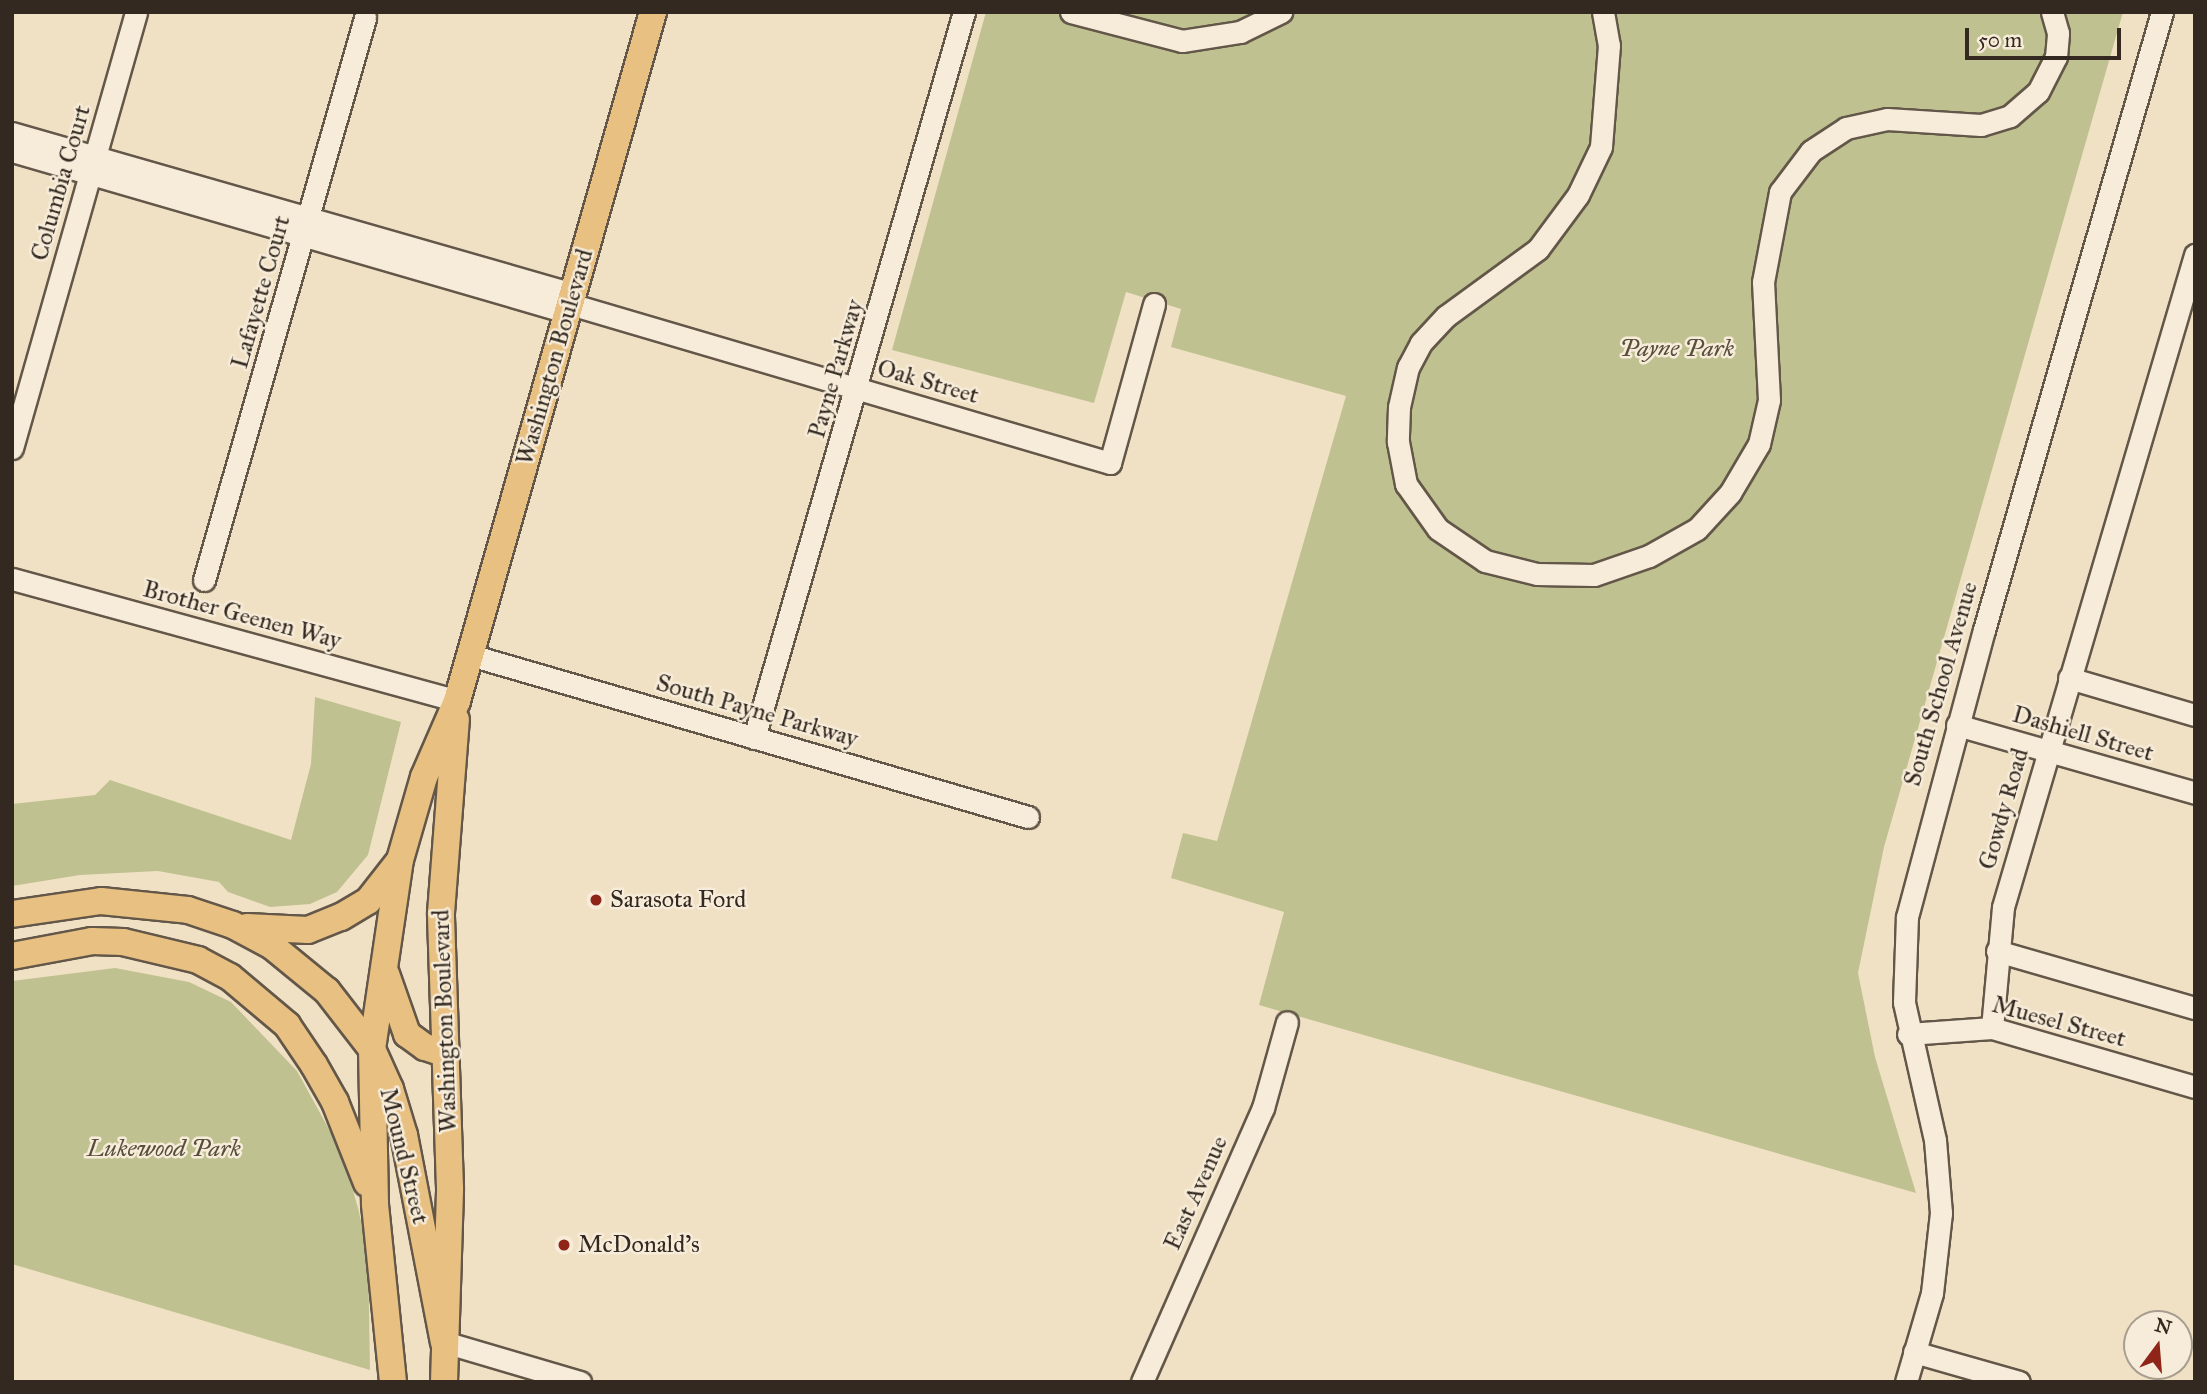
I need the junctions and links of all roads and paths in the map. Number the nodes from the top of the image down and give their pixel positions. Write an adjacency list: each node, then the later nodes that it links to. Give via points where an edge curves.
1 (136, 12): 12 (street, Columbia Court)
2 (653, 12): 15 (main road, Washington Boulevard)
3 (964, 12): 17 (street, Payne Parkway)
4 (1071, 12): 5 (street, via 1182,41 1240,32)
5 (1280, 12)
6 (1603, 12): 7 (street, via 1609,45 1601,147 1578,195 1538,249 1446,316 1420,343 1408,367 1399,407 1398,442 1406,484 1438,529 1485,561 1537,574 1594,575 1649,556 1697,530 1730,493 1759,444 1769,400 1763,282 1780,192 1811,151 1846,128 1887,119 1981,125 2010,116 2038,92 2056,57 2058,33)
7 (2052, 12)
8 (2162, 12): 25 (street, South School Avenue)
9 (365, 18): 13 (street, Lafayette Court)
10 (12, 133): 12 (street)
11 (12, 151): 12 (street)
12 (92, 165): 13 (street, Oak Street); 18 (street, Columbia Court)
13 (307, 227): 15 (street, Oak Street); 20 (street, Lafayette Court)
14 (2195, 255): 22 (street, Gowdy Road)
15 (570, 303): 17 (street, Oak Street); 21 (main road, Washington Boulevard)
16 (1154, 304): 17 (street, Oak Street, via 1110,463)
17 (858, 389): 26 (street, Payne Parkway)
18 (12, 448)
19 (12, 579): 23 (street, Brother Geenen Way)
20 (204, 580)
21 (471, 655): 23 (main road, Washington Boulevard); 26 (street, South Payne Parkway)
22 (2069, 678): 24 (street); 27 (street, Gowdy Road)
23 (457, 701): 30 (main road, Washington Boulevard, via 424,777); 41 (main road, Washington Boulevard, via 441,913)
24 (2195, 715)
25 (1957, 725): 27 (street, Dashiell Street); 39 (street, South School Avenue, via 1906,917 1902,962)
26 (754, 738): 29 (street, South Payne Parkway)
27 (2048, 750): 28 (street, Dashiell Street); 33 (street, Gowdy Road, via 2003,907)
28 (2195, 793)
29 (1028, 817)
30 (400, 860): 32 (main road, via 368,901 308,930 277,932); 35 (main road, Washington Boulevard)
31 (12, 914): 32 (main road, Mound Street, via 102,901 148,902)
32 (233, 925): 40 (main road, Mound Street, via 304,969 347,1013)
33 (1997, 951): 36 (street); 38 (street, Gowdy Road)
34 (12, 956): 43 (main road, Mound Street, via 92,941 122,942 198,960 230,977 286,1025 314,1065 341,1114)
35 (383, 962): 40 (main road, Washington Boulevard); 41 (main road, via 407,1034)
36 (2195, 1008)
37 (1287, 1022): 49 (street, East Avenue, via 1263,1108)
38 (1992, 1028): 39 (street, Muesel Street); 42 (street, Muesel Street)
39 (1908, 1034): 45 (street, South School Avenue, via 1935,1140 1941,1213 1932,1293)
40 (372, 1049): 43 (main road, Washington Boulevard); 44 (main road, Mound Street, via 404,1135)
41 (444, 1053): 44 (main road, Washington Boulevard, via 450,1188)
42 (2195, 1087)
43 (375, 1204): 46 (main road)
44 (444, 1342): 47 (main road); 48 (street)
45 (1914, 1352): 50 (street, South School Avenue); 51 (street)
46 (393, 1382)
47 (444, 1382)
48 (580, 1382)
49 (1142, 1382)
50 (1906, 1382)
51 (2019, 1382)

